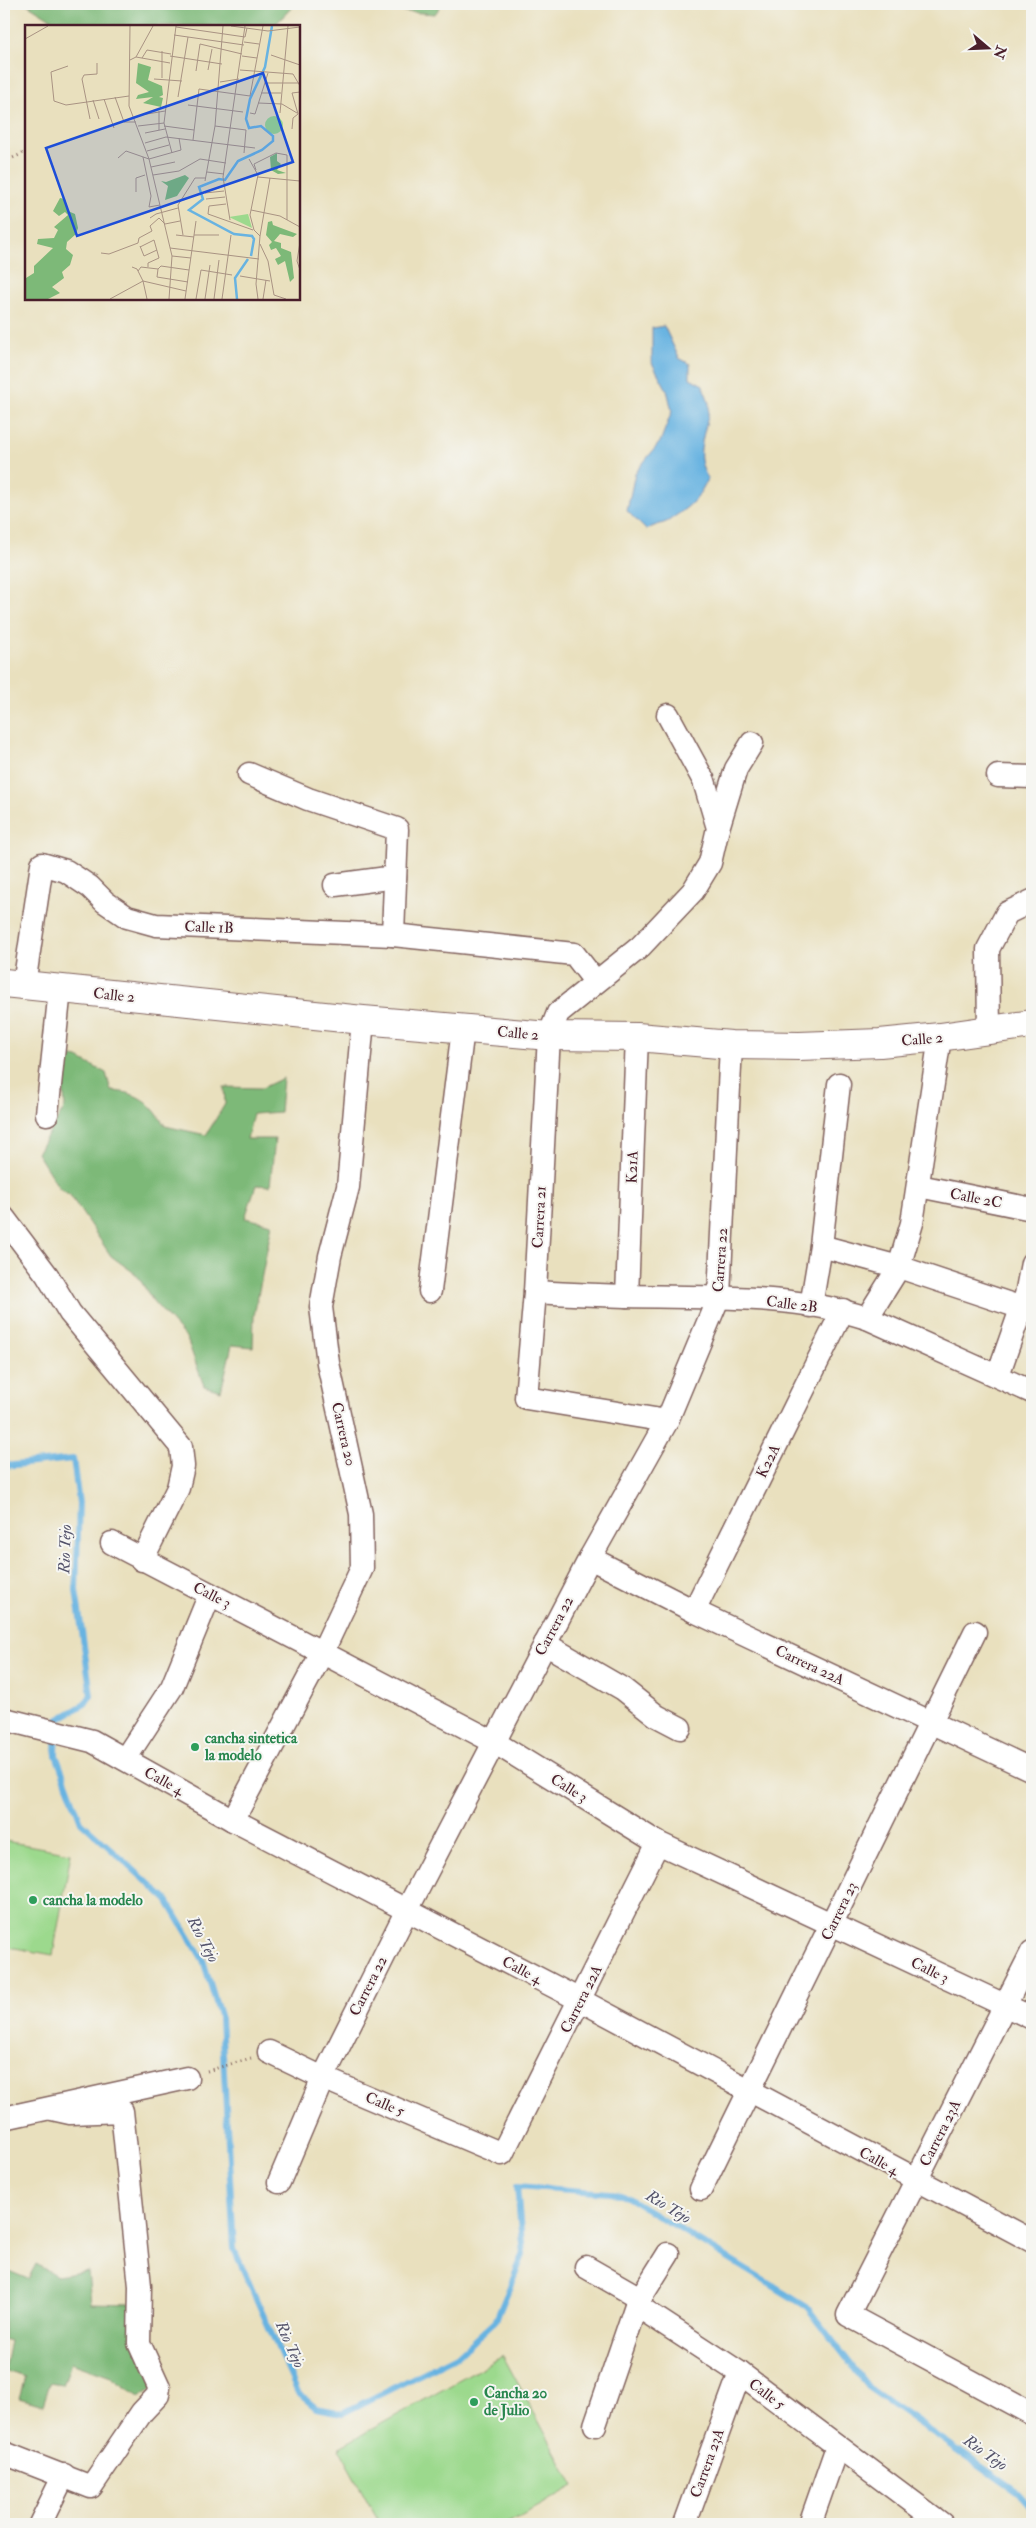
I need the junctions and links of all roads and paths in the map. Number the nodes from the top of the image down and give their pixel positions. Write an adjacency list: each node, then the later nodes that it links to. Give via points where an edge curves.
1 (25, 152): 2 (path)
2 (4, 162)
3 (668, 715): 8 (street, via 704,781)
4 (752, 743): 8 (street, Carrera 21, via 736,769)
5 (249, 774): 9 (street, via 308,799 397,829)
6 (998, 776): 7 (street)
7 (1032, 777)
8 (718, 828): 13 (street, Carrera 21, via 710,863 693,890 640,947)
9 (395, 877): 10 (street); 12 (street)
10 (335, 885)
11 (1032, 901): 19 (street, via 1007,913 988,949)
12 (393, 935): 13 (street, via 574,954); 14 (street, Calle 1B, via 156,925 127,917 66,872 42,864)
13 (595, 981): 20 (street, Carrera 21, via 558,1013)
14 (14, 984): 15 (street, Calle 2)
15 (60, 989): 16 (street, Calle 2); 25 (street)
16 (363, 1020): 18 (street, Calle 2); 50 (street, Carrera 20, via 348,1187 321,1307 328,1363 361,1514 362,1568)
17 (1032, 1024): 19 (street, Calle 2)
18 (463, 1029): 20 (street, Calle 2); 32 (street)
19 (989, 1031): 22 (street, Calle 2)
20 (549, 1036): 21 (street, Calle 2); 33 (street, Carrera 21)
21 (637, 1037): 23 (street, Calle 2); 34 (street, K21A)
22 (940, 1037): 23 (street, Calle 2, via 799,1046); 26 (street)
23 (731, 1045): 35 (street, Carrera 22)
24 (840, 1084): 29 (street)
25 (47, 1114)
26 (919, 1186): 27 (street, Calle 2C); 31 (street)
27 (1032, 1209)
28 (4, 1218): 45 (street, via 47,1275 70,1313 181,1447 183,1466 178,1488)
29 (821, 1246): 31 (street); 36 (street)
30 (1032, 1263): 37 (street)
31 (899, 1267): 37 (street); 39 (street)
32 (430, 1291)
33 (536, 1292): 34 (street, Calle 2B); 42 (street, Carrera 21, via 526,1398)
34 (627, 1296): 35 (street, Calle 2B)
35 (719, 1296): 36 (street, Calle 2B); 42 (street, Carrera 22)
36 (811, 1306): 38 (street, Calle 2B)
37 (1022, 1308): 40 (street)
38 (843, 1310): 39 (street, Calle 2B); 47 (street, K22A)
39 (867, 1318): 40 (street, Calle 2B)
40 (998, 1375): 41 (street, Calle 2B)
41 (1032, 1392)
42 (666, 1421): 44 (street, Carrera 22)
43 (112, 1543): 45 (street, Calle 3)
44 (590, 1558): 47 (street, Carrera 22A); 49 (street, Carrera 22)
45 (142, 1560): 46 (street, Calle 3)
46 (210, 1594): 50 (street, Calle 3); 55 (street, via 172,1688)
47 (694, 1611): 52 (street, Carrera 22A)
48 (975, 1632): 52 (street, Carrera 23)
49 (545, 1644): 53 (street); 54 (street, Carrera 22)
50 (322, 1653): 54 (street, Calle 3); 57 (street, Carrera 20)
51 (12, 1720): 55 (street, Calle 4, via 92,1741)
52 (932, 1722): 56 (street, Carrera 22A); 60 (street, Carrera 23)
53 (680, 1728)
54 (494, 1742): 58 (street, Calle 3); 59 (street, Carrera 22)
55 (125, 1759): 57 (street, Calle 4)
56 (1032, 1770)
57 (233, 1820): 59 (street, Calle 4)
58 (658, 1842): 60 (street, Calle 3); 62 (street, Carrera 22A)
59 (407, 1910): 62 (street, Calle 4); 67 (street, Carrera 22)
60 (833, 1923): 63 (street, Calle 3); 68 (street, Carrera 23)
61 (1032, 1952): 63 (street, Carrera 23A)
62 (580, 2000): 68 (street, Calle 4); 71 (street, Carrera 22A)
63 (1005, 2006): 64 (street, Calle 3); 72 (street, Carrera 23A)
64 (1032, 2018)
65 (269, 2052): 66 (path); 67 (street, Calle 5)
66 (187, 2078): 69 (street, via 65,2103)
67 (323, 2078): 71 (street, Calle 5); 73 (street, Carrera 22)
68 (748, 2090): 72 (street, Calle 4); 74 (street, Carrera 23)
69 (52, 2109): 70 (street); 84 (street, via 122,2111 140,2286 139,2343 159,2387 158,2395 142,2412 91,2487)
70 (4, 2118)
71 (502, 2154)
72 (916, 2181): 75 (street, Calle 4); 80 (street, Carrera 23A, via 848,2315)
73 (280, 2182)
74 (701, 2189)
75 (1032, 2242)
76 (668, 2254): 78 (street)
77 (586, 2267): 78 (street, Calle 5)
78 (638, 2301): 79 (street, Calle 5); 81 (street)
79 (740, 2373): 82 (street, Calle 5); 87 (street, Carrera 23A)
80 (1032, 2414)
81 (595, 2425)
82 (837, 2447): 85 (street, Calle 5); 88 (street)
83 (4, 2453): 84 (street)
84 (64, 2475): 86 (street)
85 (933, 2521)
86 (40, 2524)
87 (685, 2524)
88 (810, 2524)

